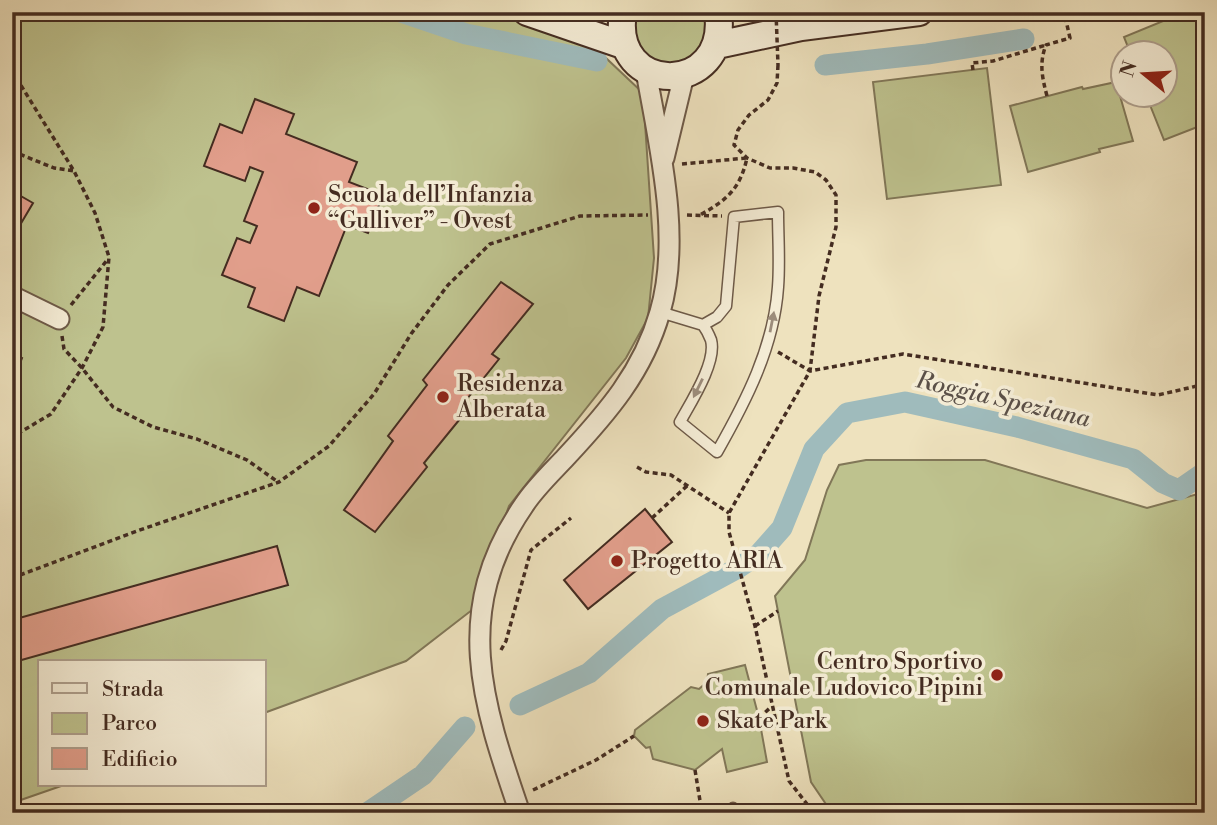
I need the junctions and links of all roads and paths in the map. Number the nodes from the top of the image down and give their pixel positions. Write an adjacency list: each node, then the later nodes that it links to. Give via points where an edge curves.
1 (527, 12): 8 (street)
2 (623, 12): 8 (street)
3 (718, 12): 7 (street, via 757,24); 9 (street)
4 (776, 12): 11 (path, bridge)
5 (919, 12): 7 (street)
6 (1064, 12): 10 (path, via 1070,38)
7 (801, 27): 9 (street)
8 (623, 45): 14 (street)
9 (717, 45): 15 (street, via 698,69)
10 (1046, 45): 12 (path, via 972,63); 16 (path, via 1041,75)
11 (778, 65)
12 (974, 69)
13 (12, 71): 19 (path)
14 (646, 71): 15 (street); 18 (street)
15 (684, 75): 18 (street)
16 (1047, 96)
17 (12, 150): 19 (path, via 54,168)
18 (662, 165): 20 (street); 21 (path, via 747,158 742,178 724,202)
19 (74, 171): 28 (path, via 95,213 109,257 103,327)
20 (667, 214): 21 (path); 24 (street); 32 (path, via 580,216 490,244 448,285 374,394 329,446)
21 (700, 215): 22 (path)
22 (734, 217): 26 (lane, via 726,306); 27 (lane, one-way to 22, via 778,289 778,212)
23 (12, 296): 25 (street)
24 (660, 312): 26 (lane); 46 (street, via 636,372 609,410 524,504 496,554 486,588 480,672)
25 (59, 319)
26 (703, 325): 27 (lane, one-way to 27, via 712,341 710,359 680,422 717,452 745,402)
27 (767, 346): 29 (path, via 810,371 904,354 1158,396 1196,386)
28 (82, 368): 30 (path, via 51,414); 32 (path, via 113,407 153,427 247,460)
29 (1205, 379)
30 (12, 437)
31 (637, 467): 33 (path, via 671,475)
32 (279, 482): 38 (path)
33 (688, 485): 34 (path); 36 (path)
34 (729, 513)
35 (571, 518): 41 (path, via 531,550)
36 (652, 518)
37 (734, 550): 40 (path)
38 (12, 578)
39 (778, 611): 40 (path)
40 (755, 626): 42 (path)
41 (498, 655)
42 (771, 707): 43 (path); 50 (path, via 789,781)
43 (759, 718)
44 (635, 736): 46 (path)
45 (695, 769): 47 (path)
46 (517, 806)
47 (702, 813)
48 (728, 813): 49 (lane, via 733,808)
49 (736, 813)
50 (814, 813)

